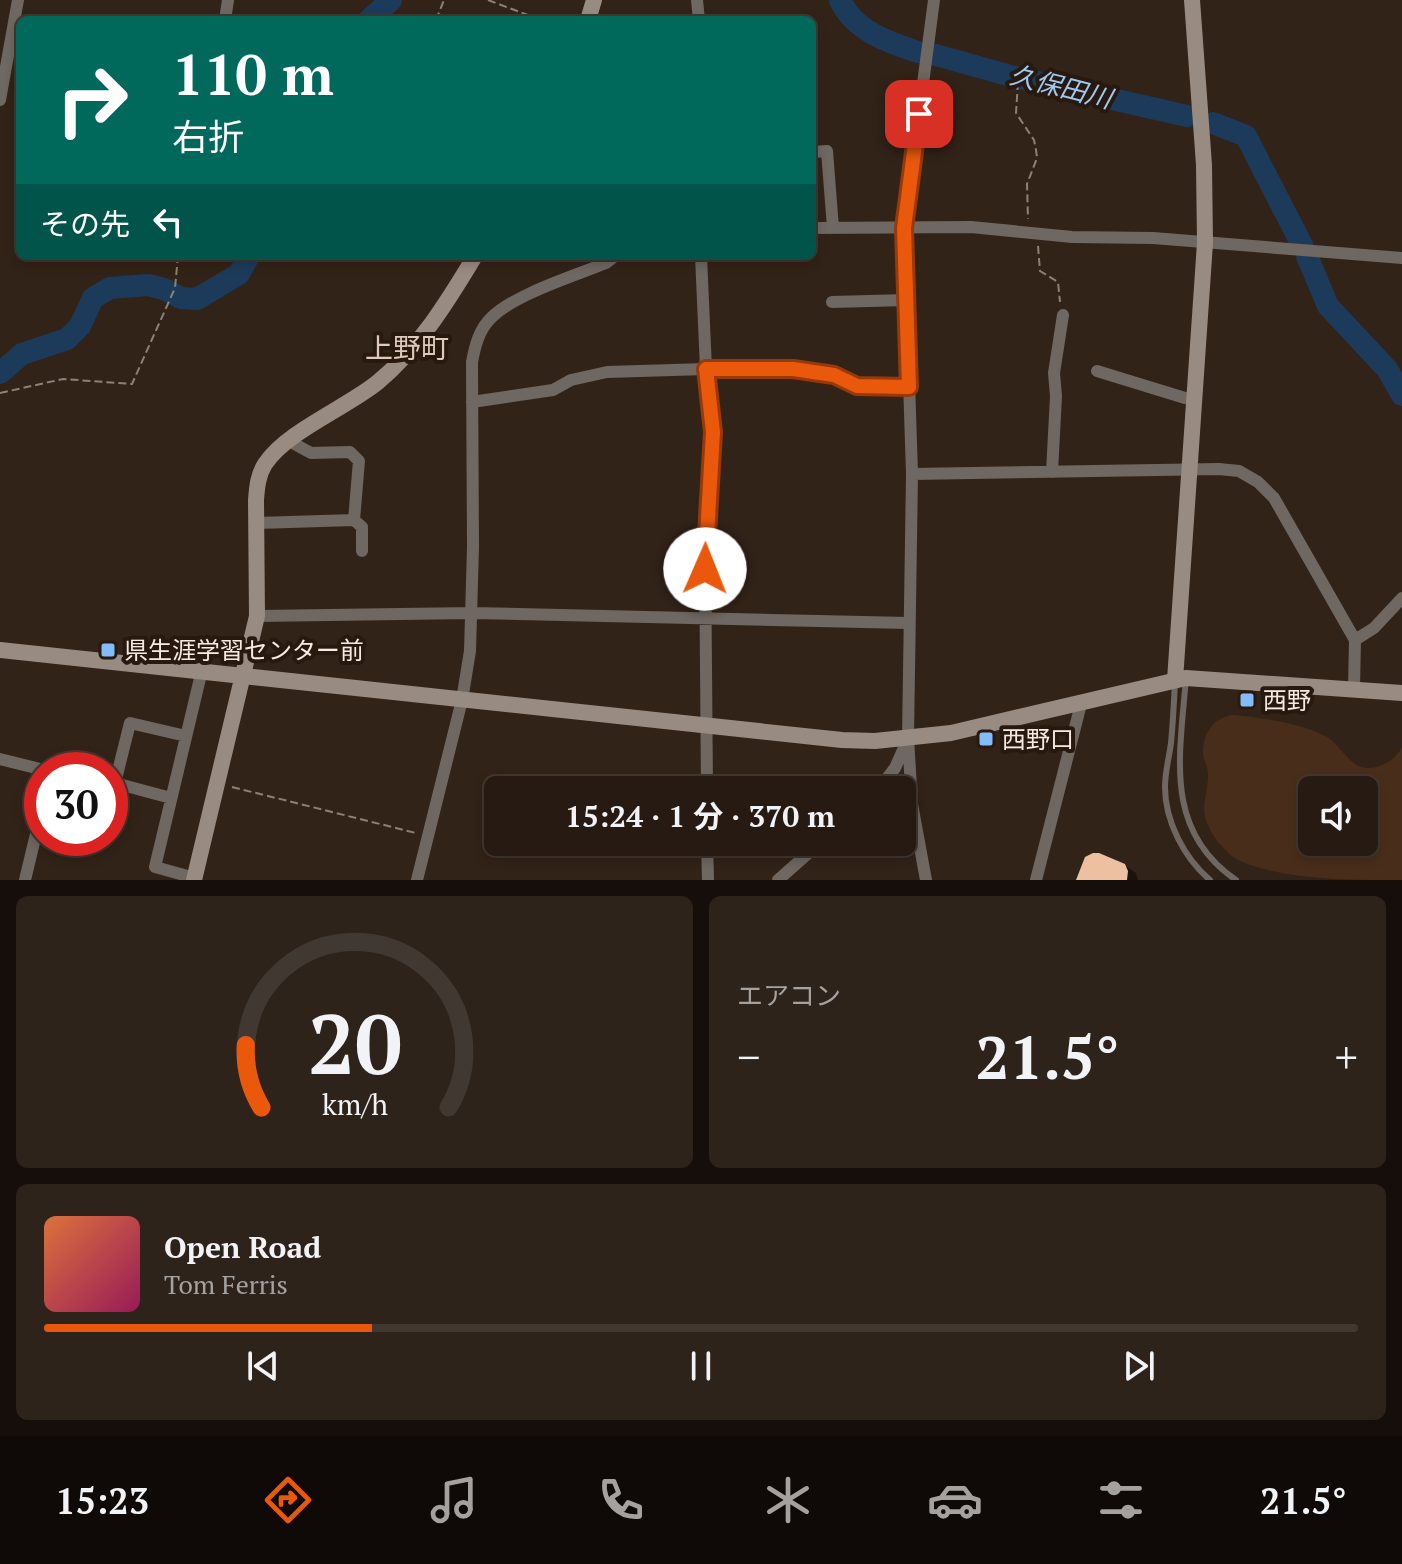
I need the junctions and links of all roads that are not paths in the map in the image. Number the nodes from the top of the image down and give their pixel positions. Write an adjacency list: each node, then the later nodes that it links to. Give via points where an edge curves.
1 (18, 0): 4 (street)
2 (934, 0): 9 (street)
3 (1192, 0): 10 (street)
4 (2, 72): 5 (street)
5 (0, 100)
6 (816, 152): 8 (street, via 827,151)
7 (816, 228): 8 (street)
8 (833, 228): 9 (street)
9 (904, 228): 10 (street, via 971,227); 15 (street)
10 (1205, 243): 11 (street); 21 (street)
11 (1402, 258)
12 (472, 260): 23 (street, via 418,342 378,382)
13 (610, 260): 22 (street, via 511,303 491,318 477,339)
14 (701, 260): 18 (street)
15 (907, 300): 16 (street); 20 (street)
16 (832, 302)
17 (1063, 315): 25 (street, via 1054,373)
18 (706, 369): 20 (street, via 793,369 834,375 857,386); 22 (street, via 607,372 553,390); 33 (street, via 713,432 705,545)
19 (1097, 371): 21 (street)
20 (909, 387): 26 (street)
21 (1196, 399): 24 (street)
22 (472, 402): 31 (street)
23 (289, 441): 27 (street, via 311,453 350,452 359,461); 28 (street, via 264,466 258,481)
24 (1192, 469): 25 (street); 35 (street, via 1239,471 1274,498); 39 (street)
25 (1052, 472): 26 (street)
26 (912, 474): 34 (street)
27 (354, 520): 28 (street); 29 (street, via 362,527)
28 (257, 523): 32 (street)
29 (362, 551)
30 (1402, 598): 35 (street)
31 (472, 613): 32 (street); 33 (street); 42 (street)
32 (257, 616): 38 (street)
33 (707, 617): 34 (street); 44 (street)
34 (908, 623): 46 (street)
35 (1355, 640): 40 (street)
36 (0, 650): 37 (street)
37 (202, 670): 38 (street); 45 (street)
38 (245, 674): 42 (street); 55 (street)
39 (1181, 679): 40 (street); 43 (street); 62 (lane, via 1165,790 1184,850); 63 (lane, via 1183,802 1205,854)
40 (1354, 688): 41 (street)
41 (1402, 693)
42 (462, 700): 44 (street); 57 (street)
43 (1081, 704): 46 (street); 61 (street)
44 (706, 726): 46 (street, via 842,740); 49 (street)
45 (186, 736): 51 (street); 51 (street, via 130,723 115,783)
46 (908, 738): 50 (street); 60 (street, via 912,804)
47 (0, 759): 48 (street)
48 (24, 765)
49 (707, 776)
50 (889, 776)
51 (171, 798): 55 (street, via 155,867)
52 (31, 856): 56 (street)
53 (707, 856): 58 (street)
54 (805, 856): 59 (street)
55 (194, 879)
56 (25, 880)
57 (417, 880)
58 (708, 880)
59 (778, 880)
60 (926, 880)
61 (1036, 880)
62 (1210, 880)
63 (1236, 880)

